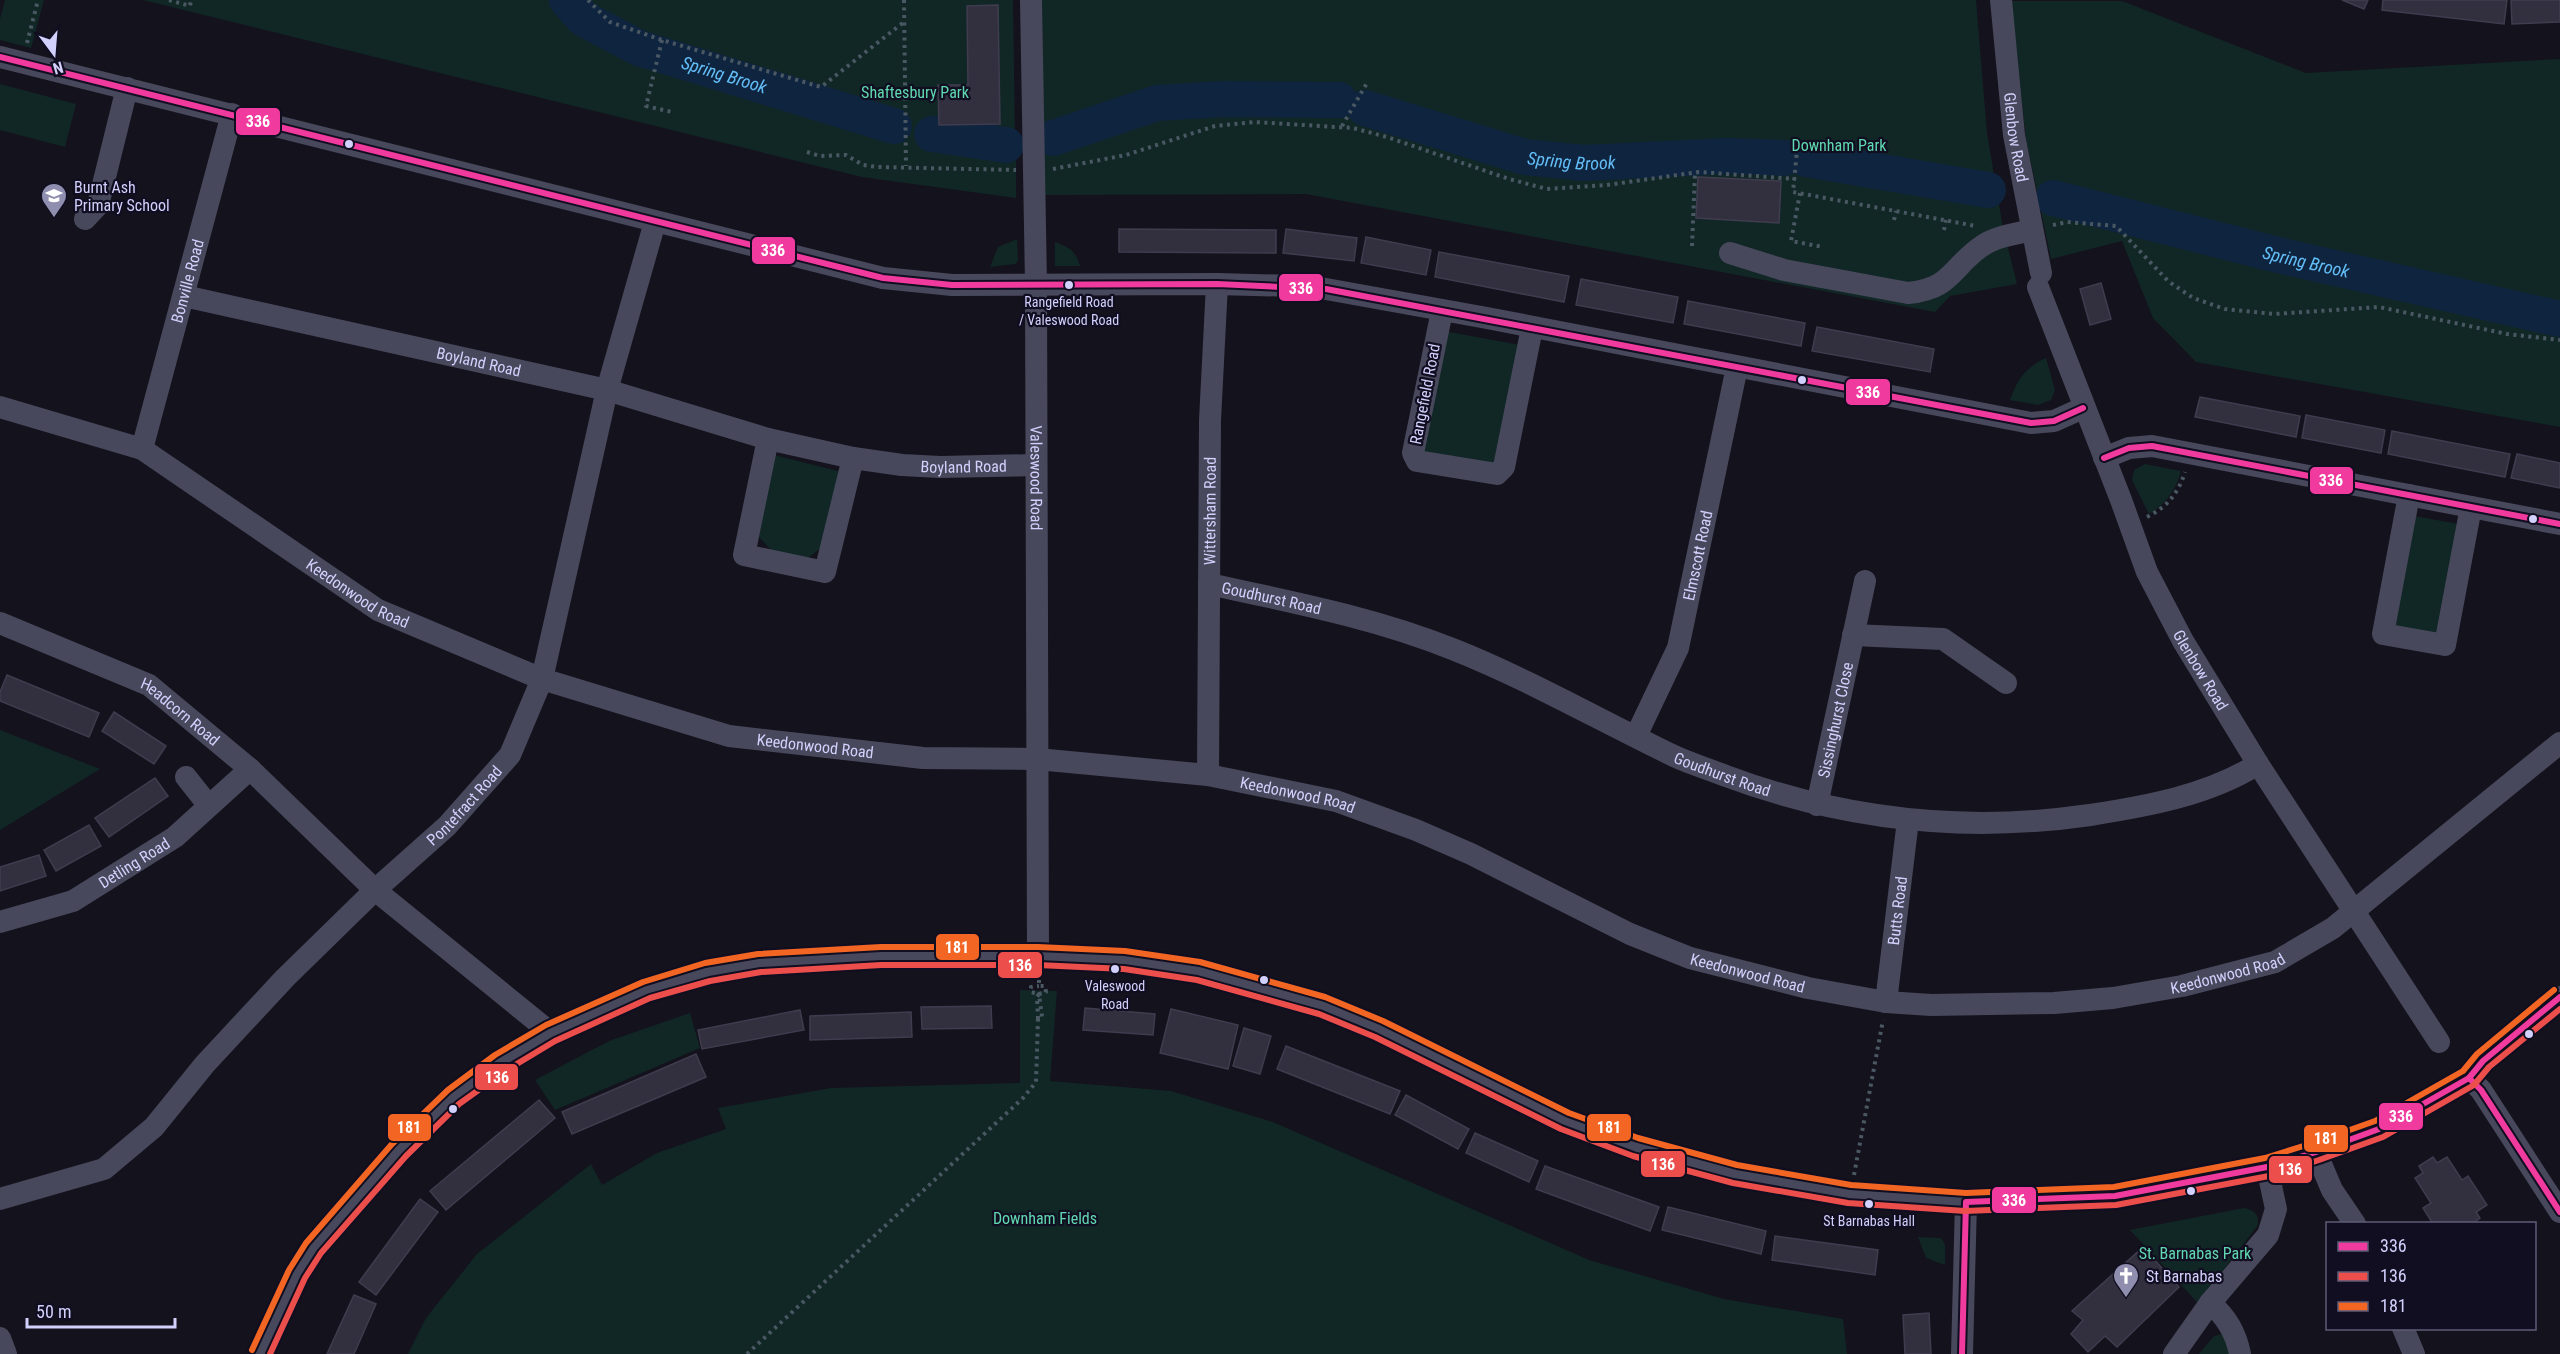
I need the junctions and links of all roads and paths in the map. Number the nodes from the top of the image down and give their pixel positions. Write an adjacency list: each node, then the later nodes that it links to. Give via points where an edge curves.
1 (38, 0): 11 (path)
2 (169, 0): 3 (path, via 190,6)
3 (191, 0)
4 (588, 0): 9 (path, via 610,22)
5 (904, 0): 8 (path)
6 (1031, 0): 20 (street, Valeswood Road)
7 (2001, 0): 31 (street, Glenbow Road, via 2009,95)
8 (904, 22): 9 (path, via 821,87); 19 (path)
9 (661, 40): 14 (path, via 646,106)
10 (0, 57): 11 (street)
11 (23, 63): 13 (street)
12 (1367, 83): 16 (path)
13 (127, 88): 15 (street); 25 (street, via 98,205)
14 (672, 112)
15 (232, 114): 28 (street); 37 (street, Bonville Road)
16 (1342, 126): 20 (path, via 1235,123 1107,160); 21 (path, via 1387,136 1547,189)
17 (1798, 142): 22 (path)
18 (807, 152): 19 (path, via 819,156 846,155 863,165)
19 (906, 166): 20 (path)
20 (1035, 171): 35 (street, Valeswood Road)
21 (1695, 173): 22 (path); 32 (path)
22 (1796, 179): 23 (path, via 1793,192)
23 (1800, 193): 24 (path); 33 (path, via 1791,240)
24 (1896, 211): 26 (path); 27 (path)
25 (85, 219)
26 (1894, 220)
27 (1946, 220): 29 (path); 30 (path)
28 (655, 222): 35 (street, via 883,278 952,285); 42 (street, Pontefract Road)
29 (1986, 228)
30 (1944, 230)
31 (2032, 230): 34 (street, via 1985,244 1943,283 1908,293 1784,270); 40 (path, via 2067,222 2116,226 2168,280 2193,298 2225,309 2274,314 2379,307 2507,334); 44 (street, Glenbow Road, via 2039,280)
32 (1692, 246)
33 (1823, 247)
34 (1730, 253)
35 (1036, 284): 36 (street); 50 (street, Valeswood Road)
36 (1217, 284): 38 (street, via 1296,285); 56 (street, Wittersham Road, via 1210,420)
37 (184, 296): 42 (street, Boyland Road); 46 (street, Bonville Road)
38 (1442, 311): 39 (street); 39 (street, Rangefield Road, via 1413,453 1417,460 1497,474 1504,467)
39 (1532, 328): 41 (street)
40 (2560, 340)
41 (1737, 367): 44 (street, via 2031,423 2054,421); 61 (street, Elmscott Road, via 1678,648)
42 (607, 390): 45 (street, Boyland Road); 59 (street, Pontefract Road)
43 (0, 407): 46 (street, Keedonwood Road)
44 (2084, 408): 49 (street, Glenbow Road)
45 (768, 439): 48 (street, Boyland Road); 48 (street, via 744,555 825,572)
46 (142, 449): 59 (street, Keedonwood Road, via 378,610)
47 (2190, 453): 49 (street, via 2152,446 2129,448); 51 (street); 54 (path, via 2182,481 2168,504)
48 (854, 458): 50 (street, Boyland Road, via 940,467)
49 (2104, 458): 54 (street, Glenbow Road)
50 (1036, 465): 63 (street, Valeswood Road)
51 (2409, 495): 52 (street); 52 (street, via 2383,634 2445,645)
52 (2471, 507): 53 (street)
53 (2560, 524)
54 (2130, 525): 64 (street, Glenbow Road, via 2147,573 2183,641)
55 (1865, 581): 58 (street, Sissinghurst Close)
56 (1209, 584): 61 (street, Goudhurst Road, via 1335,612 1454,649); 66 (street, Wittersham Road)
57 (0, 623): 65 (street, Headcorn Road, via 149,685)
58 (1853, 635): 60 (street, via 1942,639); 67 (street, Sissinghurst Close)
59 (542, 679): 63 (street, Keedonwood Road, via 729,736 923,758); 69 (street, Pontefract Road, via 510,755 447,826)
60 (2006, 683)
61 (1636, 736): 67 (street, Goudhurst Road, via 1676,757)
62 (2560, 743): 70 (street, Keedonwood Road)
63 (1037, 759): 66 (street, Keedonwood Road); 72 (street, Valeswood Road)
64 (2258, 764): 68 (street, Goudhurst Road, via 2238,777 2194,793 2124,810 2003,824); 70 (street, Glenbow Road)
65 (250, 769): 69 (street, Headcorn Road); 71 (street, Detling Road, via 194,795 175,837 73,901)
66 (1208, 775): 76 (street, Keedonwood Road, via 1336,801 1416,830 1630,934 1690,958 1808,988)
67 (1817, 805): 68 (street, Goudhurst Road)
68 (1908, 820): 76 (street, Butts Road)
69 (375, 890): 77 (street, Headcorn Road); 83 (street, Pontefract Road, via 285,978 205,1064 154,1127 104,1169)
70 (2354, 910): 76 (street, Keedonwood Road, via 2325,934 2275,962 2182,986 2054,1003); 78 (street, Glenbow Road)
71 (0, 922)
72 (1038, 956): 73 (path); 77 (street, via 881,956 760,963 708,972 647,990); 82 (street, via 1125,960 1199,971 1299,998 1379,1029 1565,1120 1635,1147 1735,1174)
73 (1039, 986): 74 (path, via 1045,986 1046,992); 74 (path, via 1031,987 1031,992)
74 (1039, 994): 92 (path, via 1042,1017 1038,1019 1036,1082)
75 (2560, 997): 79 (street, via 2491,1054)
76 (1886, 1002): 82 (path)
77 (551, 1033): 91 (street, via 453,1097 399,1150 314,1248 297,1274)
78 (2439, 1042)
79 (2469, 1078): 80 (street, via 2379,1129); 85 (street, via 2481,1090)
80 (2316, 1152): 81 (street); 86 (street, via 2332,1190)
81 (2267, 1167): 84 (street, via 2115,1196); 87 (street, via 2276,1209 2268,1235)
82 (1850, 1194): 84 (street)
83 (0, 1199)
84 (1966, 1202): 93 (street)
85 (2560, 1212)
86 (2354, 1222)
87 (2210, 1303): 94 (street); 95 (street, via 2224,1314)
88 (2403, 1330): 96 (street)
89 (0, 1338): 90 (street)
90 (6, 1354)
91 (260, 1354)
92 (747, 1354)
93 (1962, 1354)
94 (2174, 1354)
95 (2240, 1354)
96 (2414, 1354)

